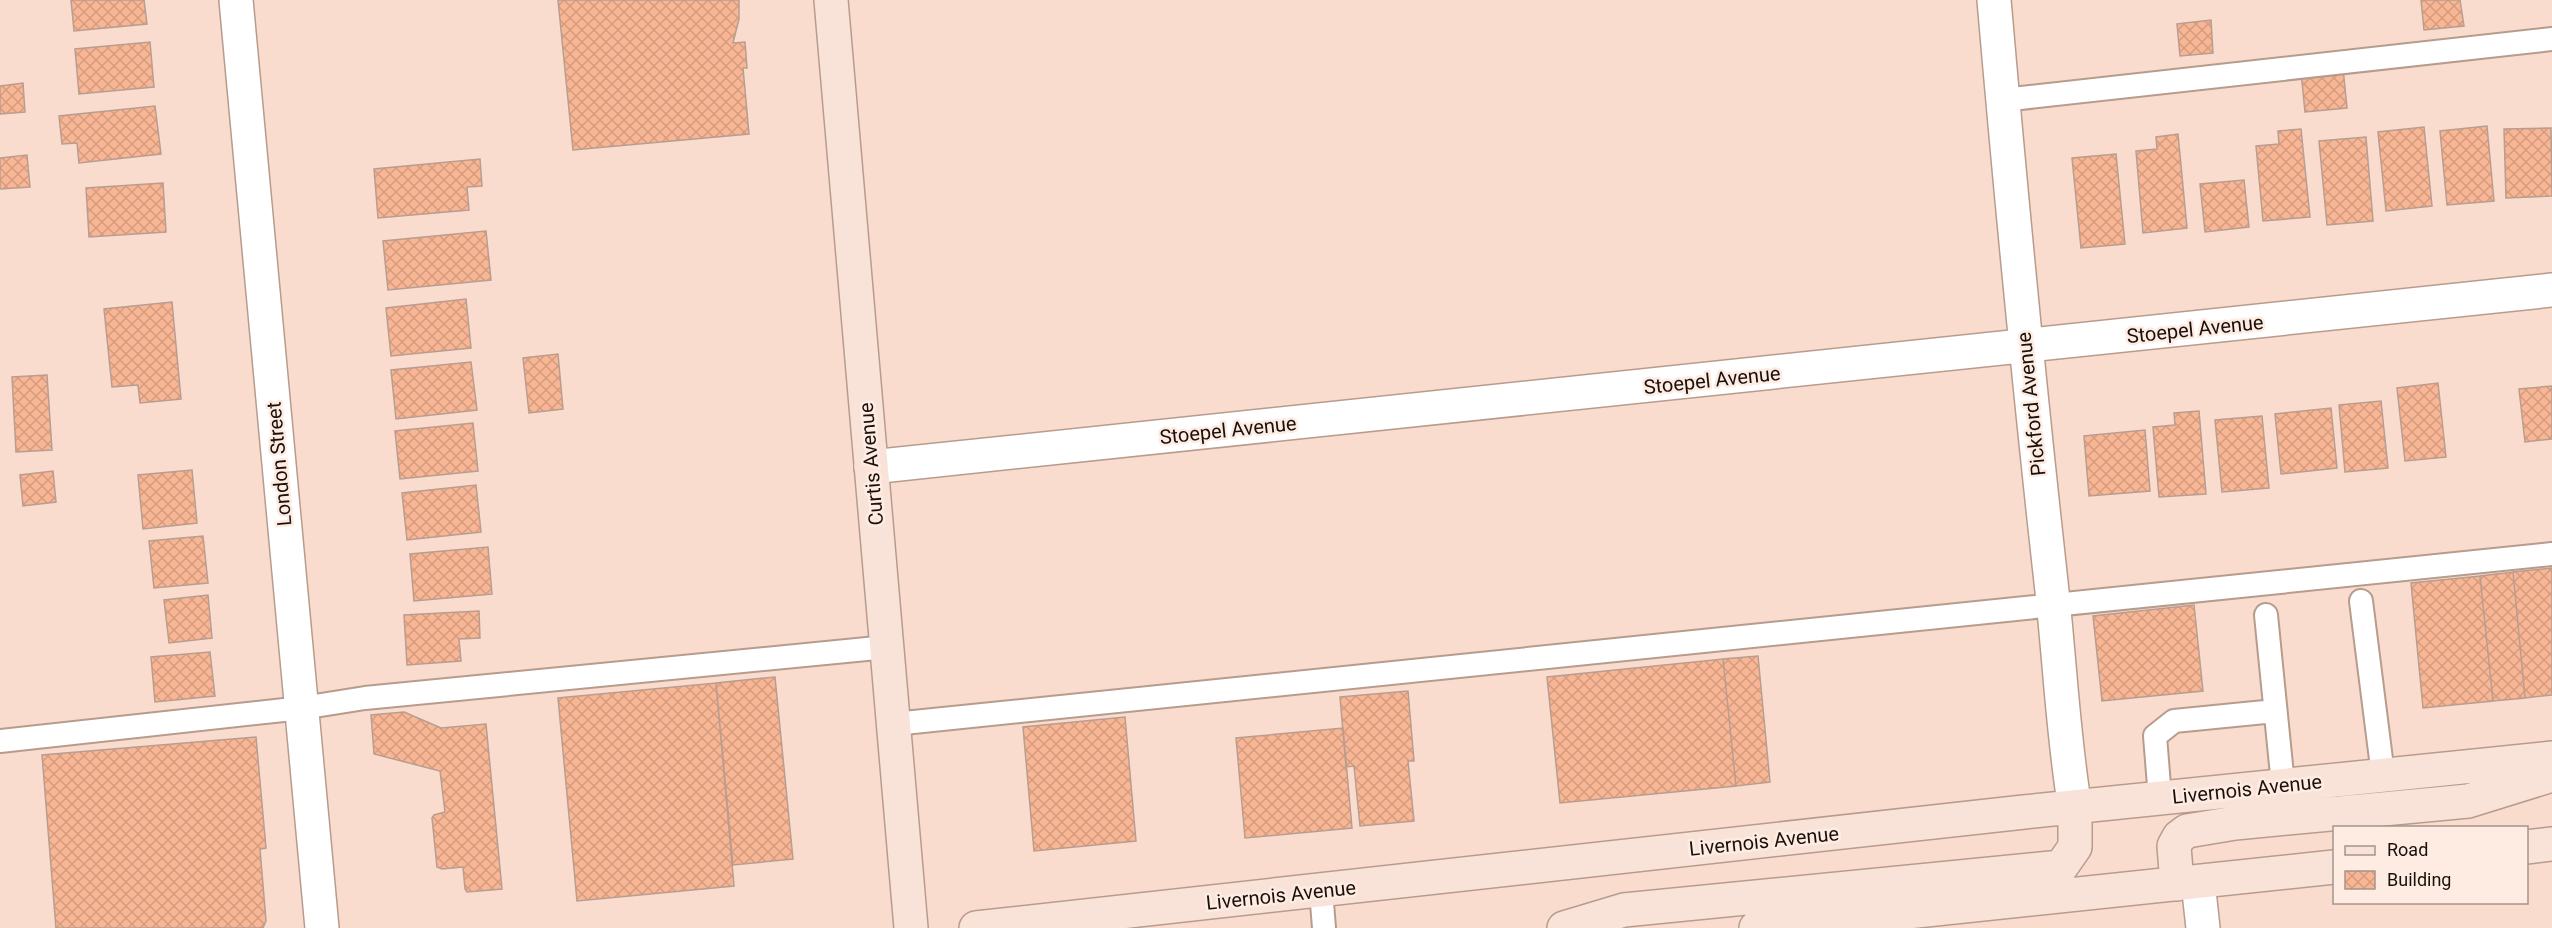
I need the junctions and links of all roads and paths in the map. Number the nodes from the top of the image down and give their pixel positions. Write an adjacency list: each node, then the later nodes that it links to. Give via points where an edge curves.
1 (236, 0): 14 (street, London Street)
2 (831, 0): 8 (street, Curtis Avenue)
3 (1994, 0): 5 (street, Pickford Avenue)
4 (2552, 39): 5 (lane)
5 (2003, 100): 7 (street, Pickford Avenue)
6 (2552, 290): 7 (street, Stoepel Avenue)
7 (2024, 347): 8 (street, Stoepel Avenue); 11 (street, Pickford Avenue)
8 (871, 467): 13 (street, Curtis Avenue)
9 (2552, 554): 11 (lane)
10 (2361, 601): 19 (lane)
11 (2053, 604): 16 (lane); 23 (street, Pickford Avenue)
12 (2266, 615): 15 (lane)
13 (887, 647): 14 (lane, via 365,698); 16 (street, Curtis Avenue)
14 (302, 708): 17 (lane); 29 (street, London Street)
15 (2275, 711): 21 (lane); 22 (lane, via 2174,721 2156,736)
16 (894, 724): 30 (street, Curtis Avenue)
17 (0, 741)
18 (2552, 758): 19 (street, Livernois Avenue)
19 (2383, 775): 21 (street, Livernois Avenue)
20 (2552, 776): 27 (street, via 2468,801 2187,831 2174,846)
21 (2283, 785): 22 (street, Livernois Avenue)
22 (2160, 798): 23 (street, Livernois Avenue)
23 (2075, 808): 28 (street, Livernois Avenue); 33 (street, via 2075,847 2061,867 1624,910)
24 (2552, 844): 25 (street)
25 (2528, 847)
26 (2333, 867): 27 (street)
27 (2188, 883): 34 (street); 35 (street)
28 (1321, 890): 31 (street, Livernois Avenue); 32 (lane)
29 (322, 928)
30 (911, 928)
31 (976, 928)
32 (1324, 928)
33 (1564, 928)
34 (1756, 928)
35 (2203, 928)

